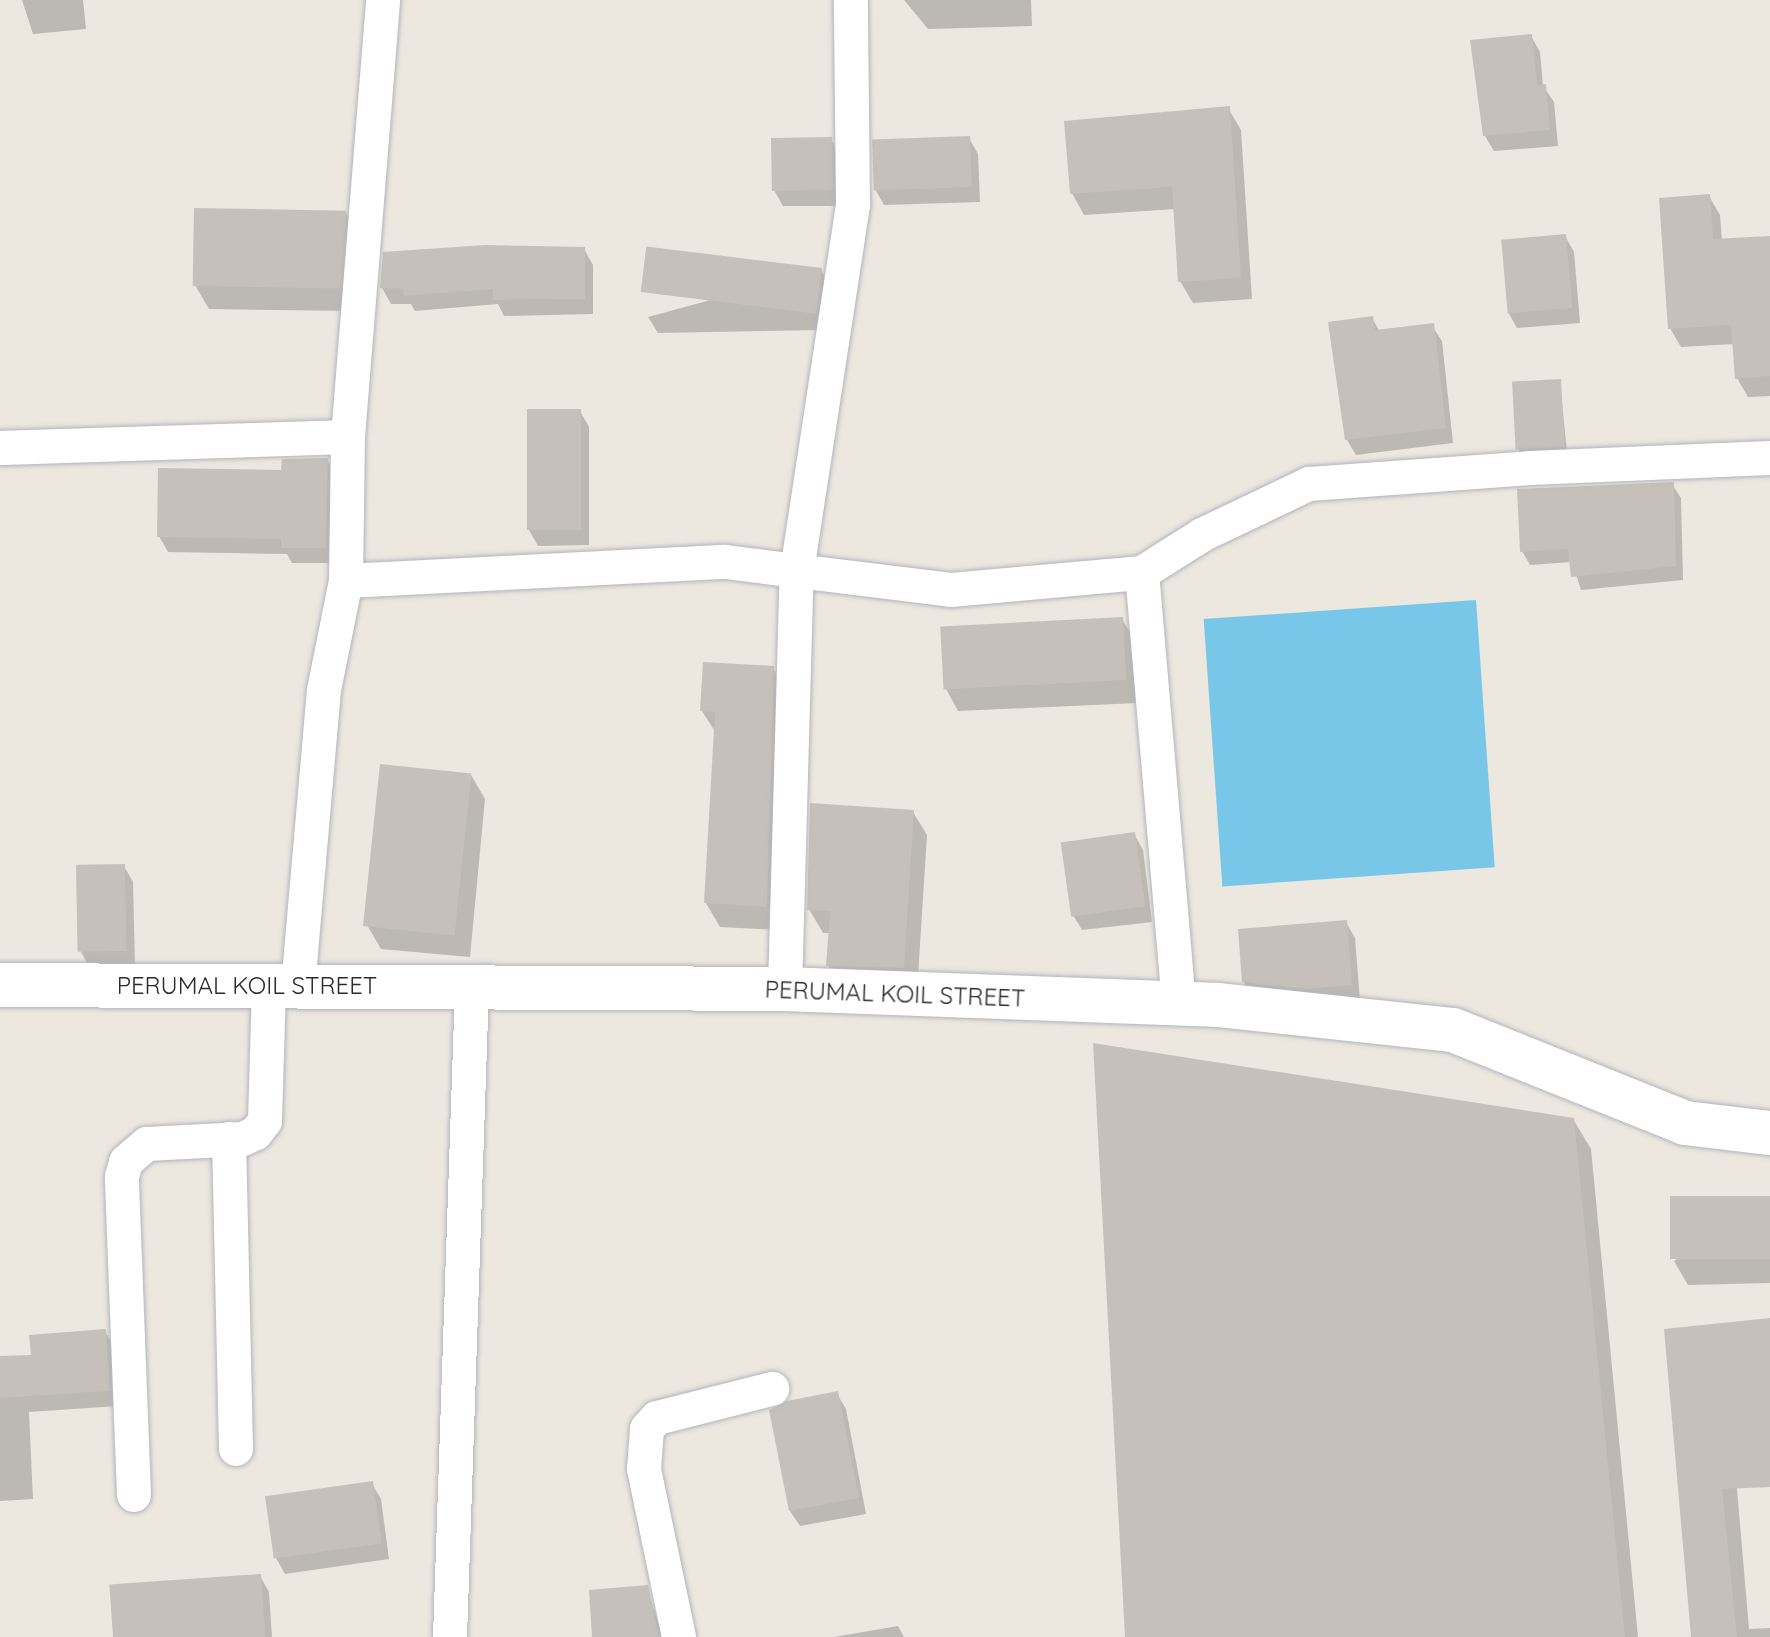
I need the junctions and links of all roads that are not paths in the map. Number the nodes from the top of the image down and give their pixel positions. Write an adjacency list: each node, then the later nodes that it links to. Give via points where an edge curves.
1 (383, 0): 3 (street)
2 (851, 0): 6 (street, via 853,205)
3 (348, 437): 4 (street); 8 (street)
4 (0, 448)
5 (1770, 458): 7 (street, via 1309,484 1202,535)
6 (797, 571): 7 (street, via 951,590); 8 (street, via 726,562); 12 (street)
7 (1142, 573): 13 (street)
8 (346, 581): 10 (street, via 324,690)
9 (0, 985): 10 (street, PERUMAL KOIL STREET)
10 (284, 986): 11 (street, PERUMAL KOIL STREET); 15 (street, via 265,1121 256,1133)
11 (472, 988): 12 (street, PERUMAL KOIL STREET); 19 (street)
12 (785, 989): 13 (street, PERUMAL KOIL STREET)
13 (1179, 1004): 14 (street, PERUMAL KOIL STREET, via 1453,1030 1685,1123)
14 (1770, 1133)
15 (229, 1139): 17 (street); 18 (street, via 147,1144 126,1162 122,1177)
16 (772, 1389): 20 (street, via 657,1418 647,1429 644,1469)
17 (236, 1449)
18 (134, 1495)
19 (450, 1637)
20 (679, 1637)

